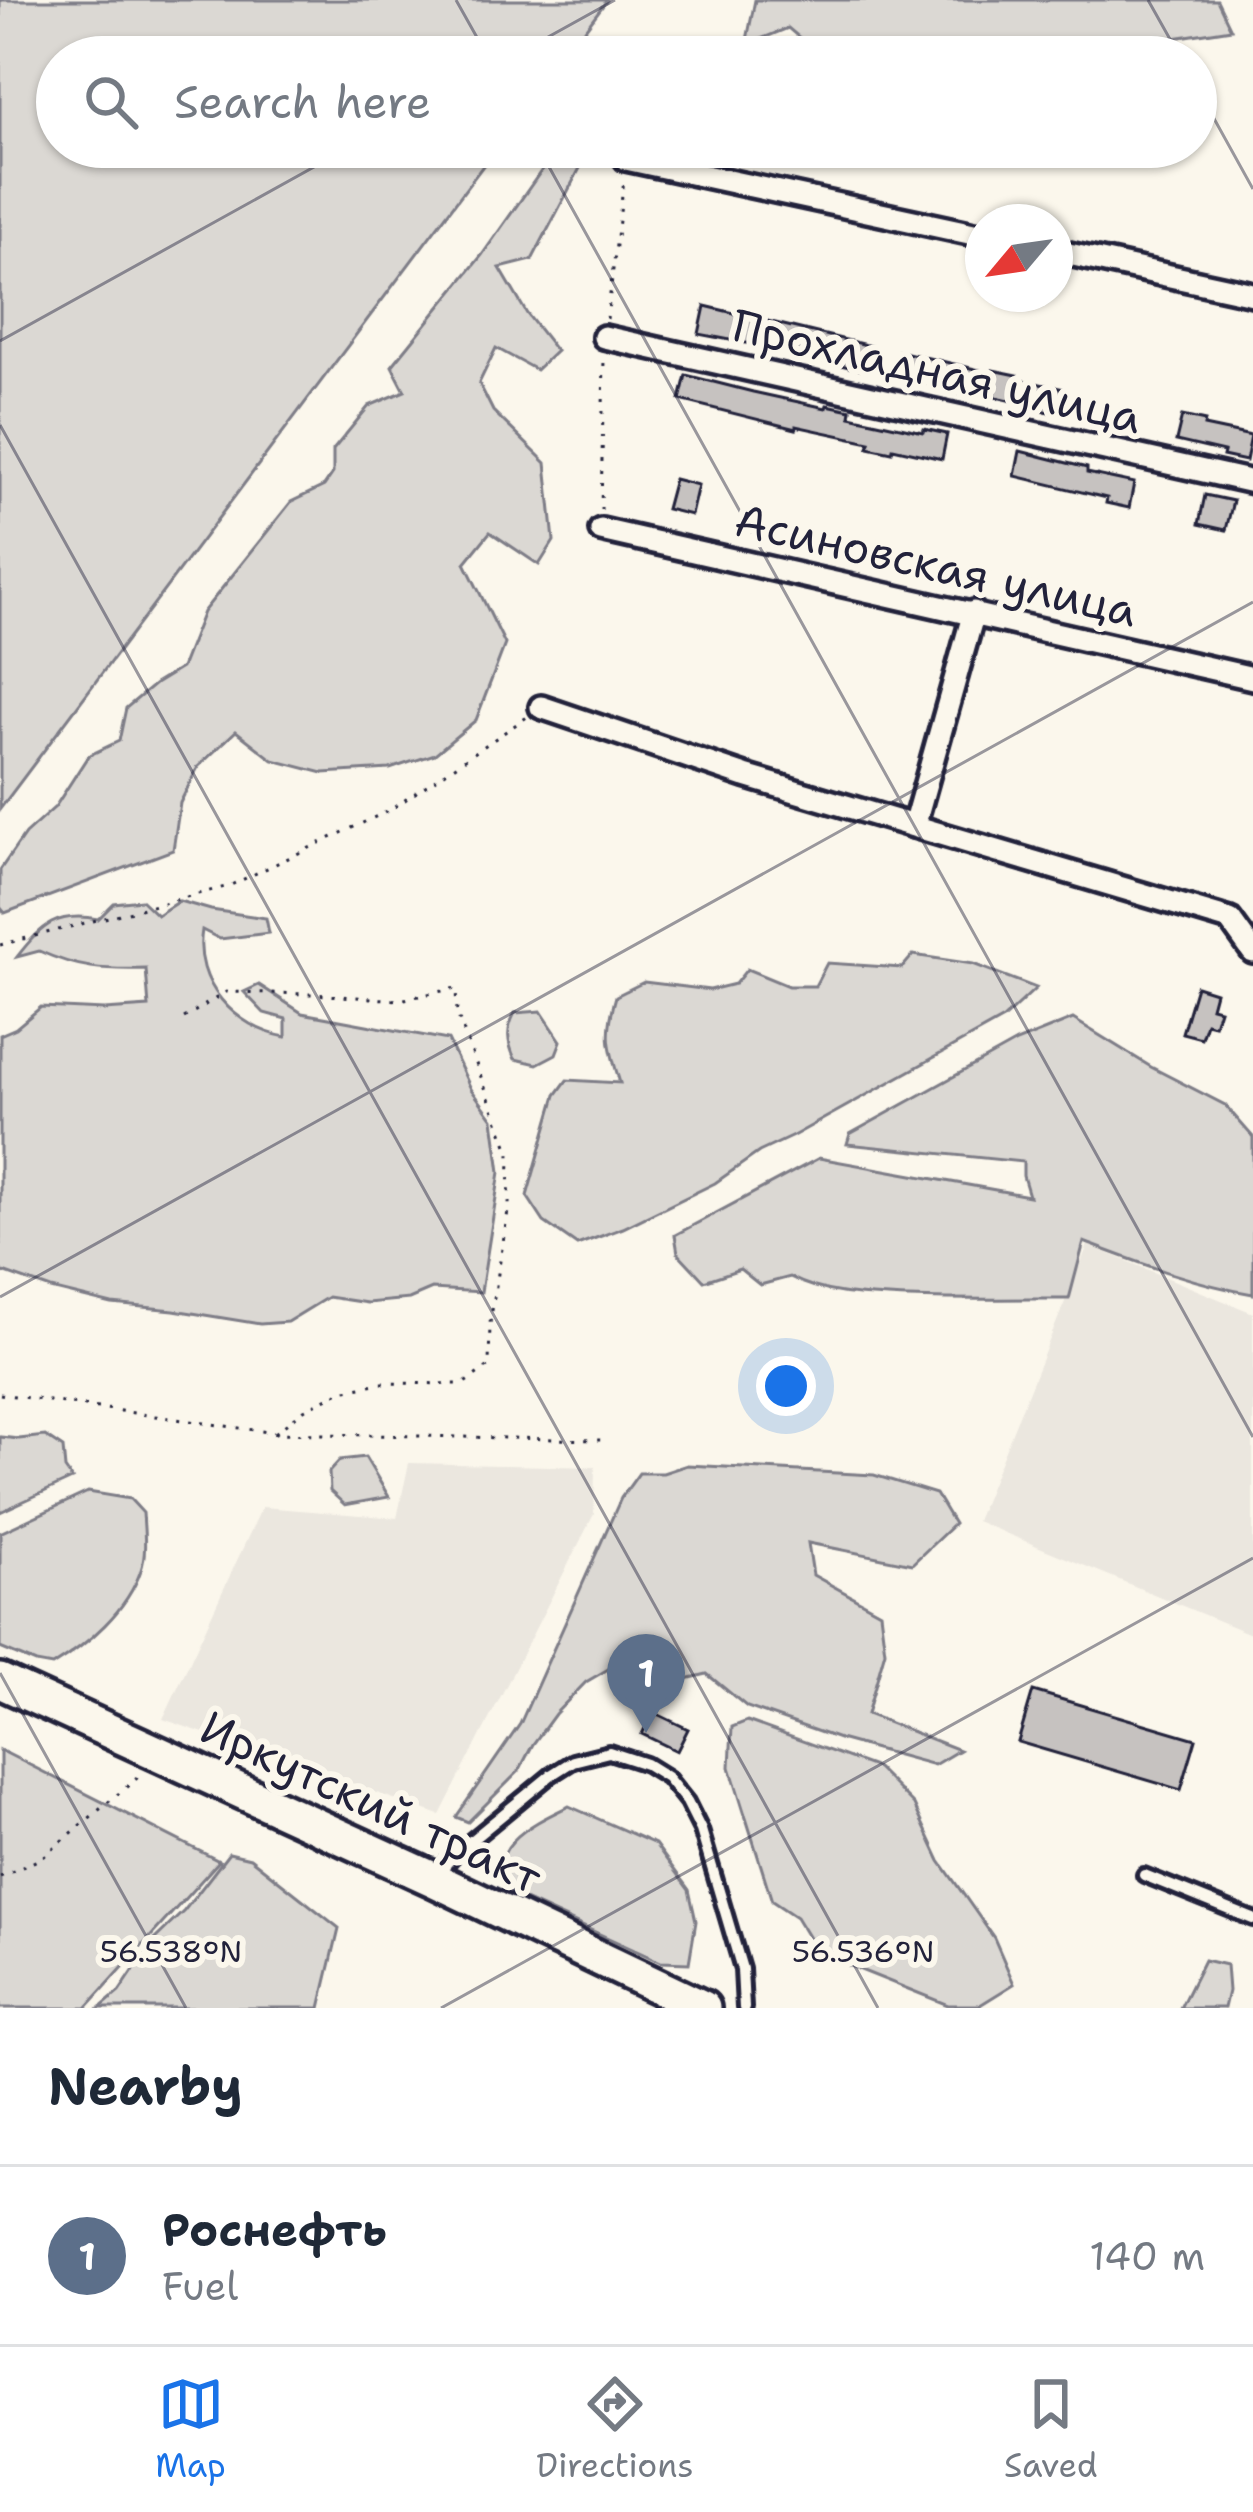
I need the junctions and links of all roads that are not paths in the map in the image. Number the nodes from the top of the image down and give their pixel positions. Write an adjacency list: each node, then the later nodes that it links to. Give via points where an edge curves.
1 (668, 168): 2 (street)
2 (965, 232)
3 (1073, 255): 4 (street)
4 (1253, 294)
5 (604, 337): 6 (street, Прохладная улица)
6 (1253, 482)
7 (601, 530): 8 (street, Асиновская улица)
8 (974, 613): 9 (street, Асиновская улица); 11 (street)
9 (1253, 678)
10 (541, 707): 11 (street)
11 (914, 826): 12 (street, via 1230,920)
12 (1253, 952)
13 (0, 1681): 15 (main road, Иркутский тракт)
14 (1144, 1875): 16 (lane)
15 (433, 1879): 17 (main road, Иркутский тракт); 18 (lane, via 573,1761 609,1752 646,1764 668,1777 701,1830 742,1969)
16 (1253, 1919)
17 (704, 2008)
18 (744, 2008)

